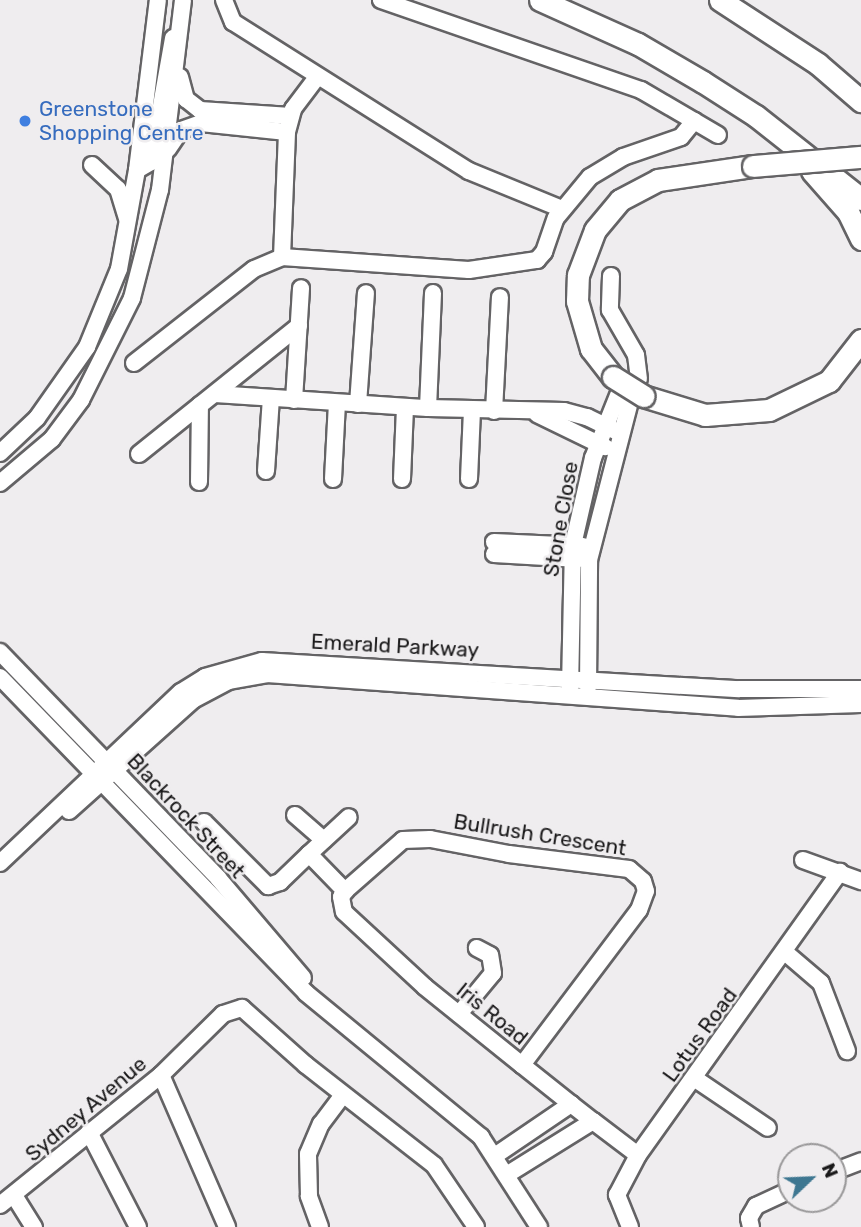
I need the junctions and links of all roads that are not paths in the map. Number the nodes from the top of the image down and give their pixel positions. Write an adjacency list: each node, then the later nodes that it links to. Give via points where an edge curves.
1 (158, 0): 19 (street)
2 (183, 0): 7 (street)
3 (224, 0): 9 (street, via 233,22)
4 (381, 0): 13 (street, via 641,90)
5 (540, 0): 12 (main road, via 638,44)
6 (720, 0): 10 (main road, via 818,65)
7 (182, 20): 8 (street); 19 (street, via 166,66 151,162)
8 (178, 61): 11 (street, via 186,99 200,110); 16 (street)
9 (318, 76): 11 (street); 21 (street, via 484,179)
10 (861, 101)
11 (291, 116): 14 (street)
12 (757, 116): 20 (main road); 23 (main road, via 834,195)
13 (694, 121): 15 (street); 21 (street, via 681,137 612,162 580,186)
14 (287, 132): 16 (street, via 195,124 174,138); 24 (street)
15 (718, 135)
16 (166, 153): 56 (street, via 146,256 116,338 51,439)
17 (861, 157): 33 (main road, bridge, via 677,175 620,200 595,230 578,275 577,301 591,349)
18 (92, 165): 22 (street, via 118,189)
19 (137, 170): 22 (street)
20 (861, 199)
21 (562, 209): 24 (street, via 541,257 487,268)
22 (129, 228): 49 (street, via 119,269 87,347 37,418)
23 (861, 239)
24 (282, 257): 32 (street, via 254,269)
25 (611, 276): 33 (street, via 607,290 610,310)
26 (301, 288): 30 (street)
27 (366, 293): 38 (street)
28 (433, 293): 41 (street)
29 (500, 297): 43 (street)
30 (299, 326): 34 (street); 36 (street)
31 (861, 340): 33 (main road, via 829,382 769,410 705,415)
32 (134, 363)
33 (630, 381): 45 (street, Stone Close); 46 (street, Stone Close)
34 (215, 394): 35 (street); 39 (street)
35 (271, 398): 36 (street); 51 (street)
36 (294, 400): 37 (street)
37 (337, 403): 38 (street); 52 (street)
38 (358, 404): 40 (street)
39 (200, 405): 50 (street); 55 (street)
40 (405, 407): 41 (street); 53 (street)
41 (428, 408): 42 (street)
42 (472, 410): 43 (street); 54 (street)
43 (494, 411): 44 (street)
44 (536, 413): 45 (street, via 576,413); 47 (street)
45 (605, 425): 46 (street); 47 (street, Stone Close)
46 (620, 433): 48 (street, Stone Close)
47 (597, 444): 48 (street); 58 (street, Stone Close)
48 (614, 451): 59 (street, Stone Close)
49 (0, 453)
50 (139, 454)
51 (266, 471)
52 (333, 479)
53 (402, 479)
54 (469, 479)
55 (199, 482)
56 (0, 483)
57 (494, 548): 58 (street)
58 (572, 552): 59 (street); 62 (street, Stone Close)
59 (591, 553): 63 (street, Stone Close)
60 (0, 652): 68 (street, Blackrock Street)
61 (0, 677): 68 (street, Blackrock Street)
62 (570, 678): 63 (street, Emerald Parkway); 65 (street, Stone Close); 68 (street, Emerald Parkway, via 262,661 205,677 181,692)
63 (588, 679): 64 (street, Emerald Parkway, via 803,691); 66 (street, Stone Close)
64 (861, 689)
65 (570, 698): 66 (street, Emerald Parkway); 68 (street, Emerald Parkway, via 267,674 229,681 193,700)
66 (588, 699): 67 (street, Emerald Parkway, via 738,708)
67 (861, 704)
68 (104, 770): 75 (street, Emerald Parkway); 76 (street, Emerald Parkway); 92 (street, Blackrock Street, via 278,966 448,1105)
69 (295, 815): 72 (street)
70 (349, 817): 72 (street)
71 (204, 822): 73 (street, via 268,886 280,882)
72 (324, 840): 73 (street)
73 (309, 854): 79 (street)
74 (803, 860): 77 (street)
75 (0, 863)
76 (0, 870)
77 (840, 872): 78 (street); 81 (street, Lotus Road)
78 (861, 880)
79 (345, 891): 82 (street, Iris Road, via 341,897 344,912 359,930); 84 (street, Bullrush Crescent, via 394,845 414,837 638,872 646,891 639,910)
80 (477, 947): 82 (street, via 490,955 495,967)
81 (786, 953): 83 (street, via 821,983); 86 (street, Lotus Road)
82 (458, 1014): 84 (street, Iris Road)
83 (847, 1051)
84 (522, 1065): 88 (street, Iris Road)
85 (161, 1075): 87 (street, Sydney Avenue, via 223,1014 242,1008); 91 (street, Sydney Avenue); 99 (street)
86 (694, 1078): 90 (street); 93 (street, Lotus Road)
87 (343, 1095): 100 (street, via 316,1131 308,1154 309,1196); 101 (street, via 434,1165)
88 (572, 1104): 89 (street, Iris Road); 92 (street)
89 (593, 1122): 93 (street, Iris Road); 94 (street)
90 (768, 1128)
91 (89, 1132): 96 (street, Sydney Avenue); 98 (street)
92 (496, 1155): 94 (street, Blackrock Street)
93 (638, 1155): 103 (street, Lotus Road, via 617,1195)
94 (508, 1174): 102 (street, Blackrock Street)
95 (777, 1196): 104 (street, via 756,1206 749,1218)
96 (7, 1201): 97 (street)
97 (34, 1227)
98 (138, 1227)
99 (227, 1227)
100 (320, 1227)
101 (476, 1227)
102 (539, 1227)
103 (630, 1227)
104 (751, 1227)

